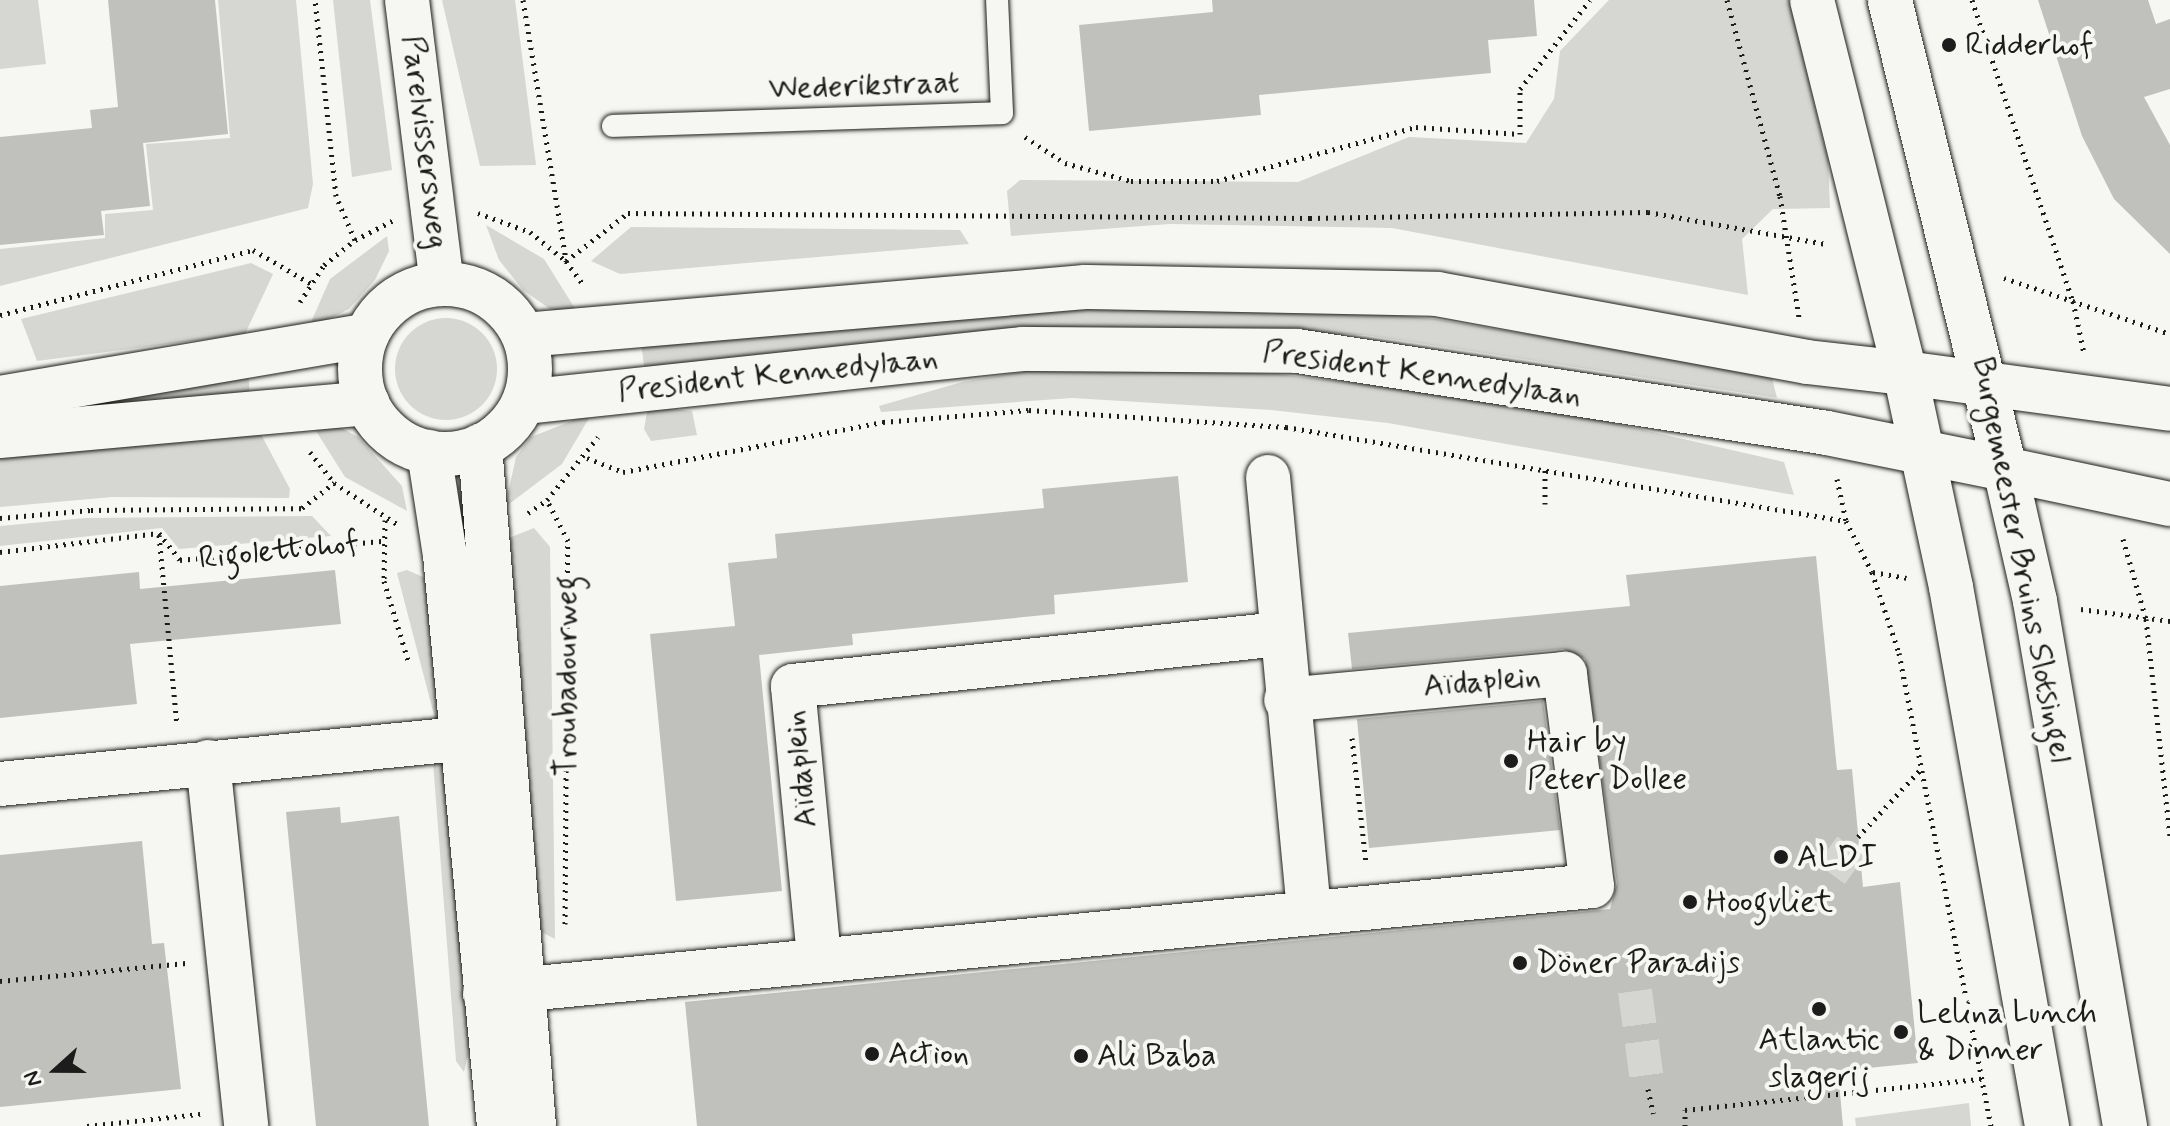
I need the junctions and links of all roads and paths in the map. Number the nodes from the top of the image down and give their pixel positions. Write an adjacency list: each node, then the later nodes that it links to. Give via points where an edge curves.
1 (315, 0): 13 (path, via 336,196)
2 (407, 0): 12 (street, Parelvissersweg)
3 (523, 0): 14 (path)
4 (997, 0): 10 (lane, Wederikstraat)
5 (1590, 0): 10 (path, via 1520,89 1520,134 1416,127 1217,181 1131,181 1065,163 1031,144)
6 (1727, 0): 14 (path, via 1780,196 1785,238 1648,212 1310,218 628,213)
7 (1812, 0): 23 (street)
8 (1890, 0): 24 (street, Burgemeester Bruins Slotsingel)
9 (1972, 0): 17 (path)
10 (1002, 113): 11 (lane, Wederikstraat)
11 (613, 126)
12 (435, 216): 13 (path, via 391,221); 14 (path, via 481,213 508,220); 16 (street, Parelvissersweg)
13 (355, 240): 15 (path)
14 (566, 261): 19 (path, via 597,307)
15 (312, 284): 18 (path, via 253,250); 22 (path, via 291,328)
16 (442, 284): 20 (street, via 397,299); 21 (street, via 490,297)
17 (2073, 301)
18 (0, 315)
19 (600, 332): 21 (street, President Kennedylaan); 23 (street, President Kennedylaan, via 1085,287 1437,294 1807,362)
20 (367, 335): 22 (street); 28 (street, via 360,370)
21 (524, 335): 27 (street, via 530,368)
22 (292, 348): 26 (street)
23 (1905, 373): 24 (street, President Kennedylaan); 34 (street)
24 (1988, 384): 30 (street, President Kennedylaan); 37 (street, Burgemeester Bruins Slotsingel)
25 (606, 394): 27 (street, President Kennedylaan); 34 (street, President Kennedylaan, via 1022,349 1297,351 1827,433); 35 (path, via 609,415)
26 (0, 398)
27 (524, 402): 32 (street, via 510,424)
28 (368, 403): 29 (street); 33 (street, via 399,440)
29 (296, 406): 31 (street); 39 (path, via 310,451)
30 (2170, 409)
31 (0, 436)
32 (480, 446): 33 (street); 45 (street, Troubadourweg)
33 (429, 452): 46 (street, Troubadourweg)
34 (1924, 454): 37 (street, President Kennedylaan); 77 (street)
35 (587, 458): 36 (path, President Kennedylaan, via 623,472 883,422 1029,410 1286,427); 40 (path)
36 (1545, 465): 41 (path); 44 (path, President Kennedylaan)
37 (2005, 469): 42 (street, President Kennedylaan); 78 (street, Burgemeester Bruins Slotsingel, via 2035,601)
38 (1268, 477): 52 (street)
39 (334, 483): 43 (path, via 302,508 91,510); 46 (path, via 385,520)
40 (547, 500): 45 (path); 66 (path, Troubadourweg, via 568,541)
41 (1545, 504)
42 (2170, 504)
43 (0, 518)
44 (1846, 521)
45 (488, 526): 54 (street, Troubadourweg)
46 (441, 530): 54 (street, Troubadourweg)
47 (159, 533): 48 (path, Rigolettohof, via 180,560); 49 (path, Rigolettohof); 55 (path)
48 (381, 541)
49 (0, 552)
50 (1872, 572): 56 (path, via 1899,653)
51 (2146, 619): 60 (path)
52 (1279, 634): 53 (street); 63 (street, Aïdaplein, via 793,686)
53 (1286, 700): 61 (street, Aïdaplein, via 1565,674 1592,886); 62 (street)
54 (482, 737): 55 (street); 67 (street, Troubadourweg)
55 (194, 764): 58 (street); 64 (street)
56 (1922, 768): 59 (path); 68 (path)
57 (1356, 774): 61 (path)
58 (0, 784)
59 (1858, 837)
60 (2170, 837)
61 (1370, 906): 62 (street, Aïdaplein)
62 (1309, 910): 63 (street, Aïdaplein)
63 (819, 957): 66 (street, Aïdaplein)
64 (228, 959): 65 (path); 71 (street)
65 (0, 981)
66 (565, 986): 67 (street, Aïdaplein)
67 (504, 992): 73 (street, Troubadourweg); 74 (street, Troubadourweg)
68 (1981, 1079): 75 (path, via 1685,1110); 76 (path)
69 (1648, 1089): 70 (path)
70 (1653, 1113)
71 (245, 1118): 72 (path)
72 (87, 1126)
73 (499, 1126)
74 (534, 1126)
75 (1685, 1126)
76 (1991, 1126)
77 (2047, 1126)
78 (2125, 1126)

